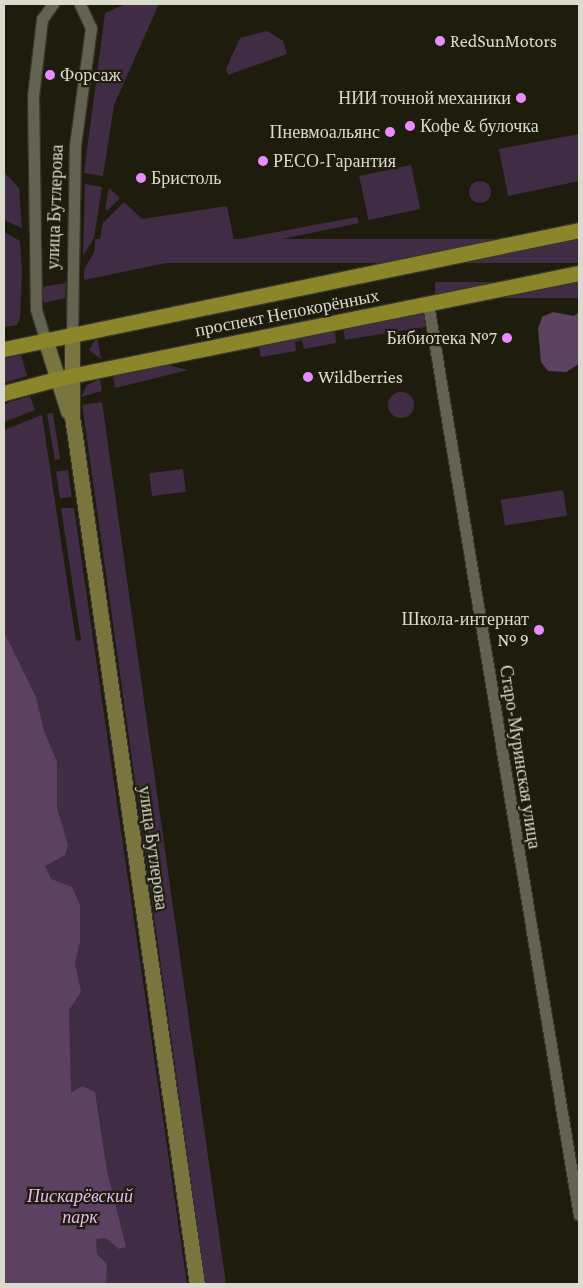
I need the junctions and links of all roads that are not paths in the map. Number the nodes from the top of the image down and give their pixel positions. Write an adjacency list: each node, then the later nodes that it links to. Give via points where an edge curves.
1 (53, 4): 7 (street, улица Бутлерова, via 42,19 33,96 36,310)
2 (80, 4): 6 (street, улица Бутлерова, via 91,28 75,145)
3 (579, 230): 6 (main road, проспект Непокорённых)
4 (579, 273): 5 (main road, проспект Непокорённых)
5 (428, 304): 9 (main road, проспект Непокорённых); 11 (street, Старо-Муринская улица)
6 (72, 333): 7 (main road, проспект Непокорённых); 9 (street, улица Бутлерова)
7 (45, 339): 8 (main road, проспект Непокорённых); 9 (street, улица Бутлерова)
8 (4, 349)
9 (66, 377): 10 (main road, проспект Непокорённых); 12 (street, улица Бутлерова)
10 (4, 394)
11 (579, 1215)
12 (198, 1284)

